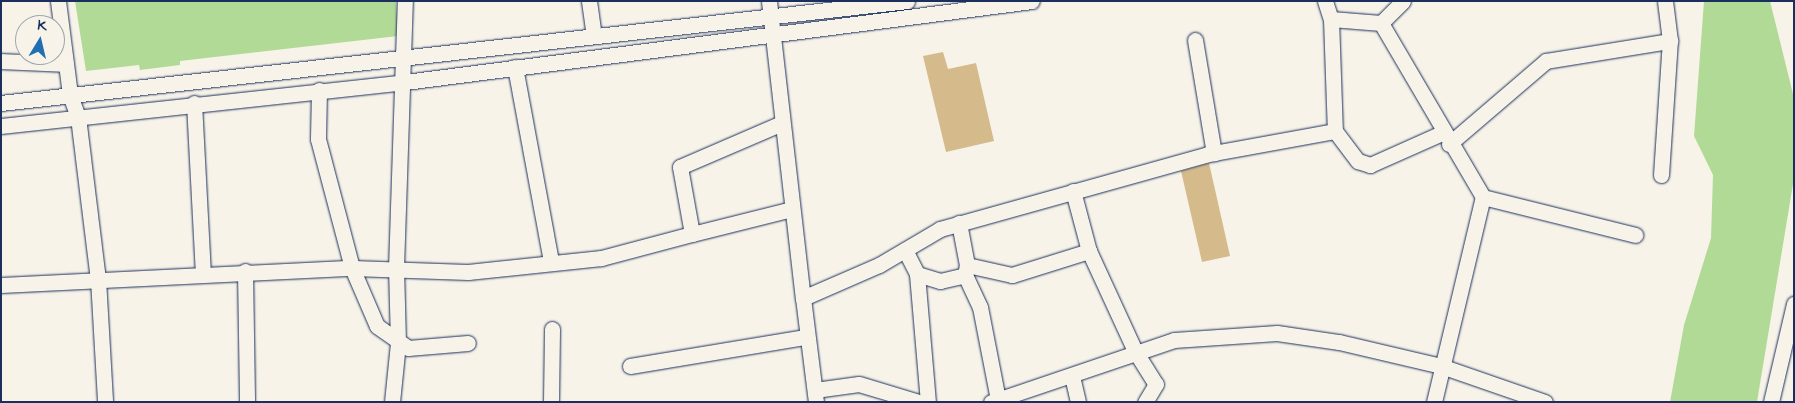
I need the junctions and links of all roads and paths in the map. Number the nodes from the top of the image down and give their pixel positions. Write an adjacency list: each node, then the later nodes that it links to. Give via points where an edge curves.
1 (58, 1): 18 (street)
2 (406, 1): 16 (street)
3 (589, 1): 13 (street)
4 (907, 1): 9 (street)
5 (1032, 1): 12 (street)
6 (1325, 1): 10 (street)
7 (1403, 1): 11 (street)
8 (1665, 1): 15 (street)
9 (770, 9): 12 (street); 13 (street)
10 (1331, 19): 11 (street); 28 (street)
11 (1381, 23): 29 (street)
12 (771, 34): 19 (street); 26 (street)
13 (594, 36): 16 (street)
14 (1195, 40): 30 (street)
15 (1670, 41): 29 (street, via 1546,61); 31 (street)
16 (406, 58): 20 (street); 22 (street)
17 (1, 61): 18 (street)
18 (66, 64): 22 (street)
19 (515, 67): 20 (street); 40 (street)
20 (405, 82): 21 (street); 42 (street)
21 (319, 90): 24 (street); 41 (street, via 318,139)
22 (70, 95): 23 (street); 25 (street)
23 (1, 103)
24 (194, 103): 25 (street); 45 (street)
25 (78, 117): 27 (street); 47 (street)
26 (782, 123): 34 (street); 36 (street, via 680,167)
27 (1, 126)
28 (1335, 131): 29 (street, via 1358,160 1370,165); 30 (street)
29 (1445, 139): 33 (street)
30 (1214, 153): 32 (street)
31 (1661, 175)
32 (1073, 191): 35 (street); 39 (street)
33 (1483, 198): 37 (street); 57 (street)
34 (792, 209): 36 (street); 49 (street)
35 (959, 224): 38 (street, via 940,229); 43 (street)
36 (692, 234): 40 (street, via 602,258)
37 (1635, 235)
38 (905, 250): 46 (street); 49 (street)
39 (1089, 251): 43 (street, via 1012,275); 55 (street)
40 (551, 262): 42 (street, via 468,272)
41 (352, 268): 42 (street); 44 (street); 53 (street, via 377,326)
42 (396, 268): 53 (street)
43 (966, 270): 46 (street, via 940,281); 60 (street, via 980,307)
44 (245, 271): 45 (street); 62 (street)
45 (203, 272): 47 (street)
46 (916, 274): 66 (street)
47 (98, 279): 48 (street); 61 (street)
48 (1, 285)
49 (804, 298): 52 (street)
50 (1794, 304): 71 (street)
51 (552, 329): 64 (street)
52 (806, 337): 56 (street); 59 (street)
53 (398, 343): 54 (street, via 408,348); 63 (street)
54 (468, 343)
55 (1135, 351): 57 (street, via 1174,340 1277,334 1339,342); 58 (street, via 1113,364); 68 (street, via 1156,384)
56 (630, 366)
57 (1441, 366): 69 (street); 70 (street)
58 (1072, 376): 60 (street); 67 (street)
59 (816, 396): 65 (street, via 859,384)
60 (994, 401)
61 (105, 402)
62 (247, 402)
63 (392, 402)
64 (551, 402)
65 (918, 402)
66 (928, 402)
67 (1078, 402)
68 (1145, 402)
69 (1434, 402)
70 (1545, 402)
71 (1771, 402)

